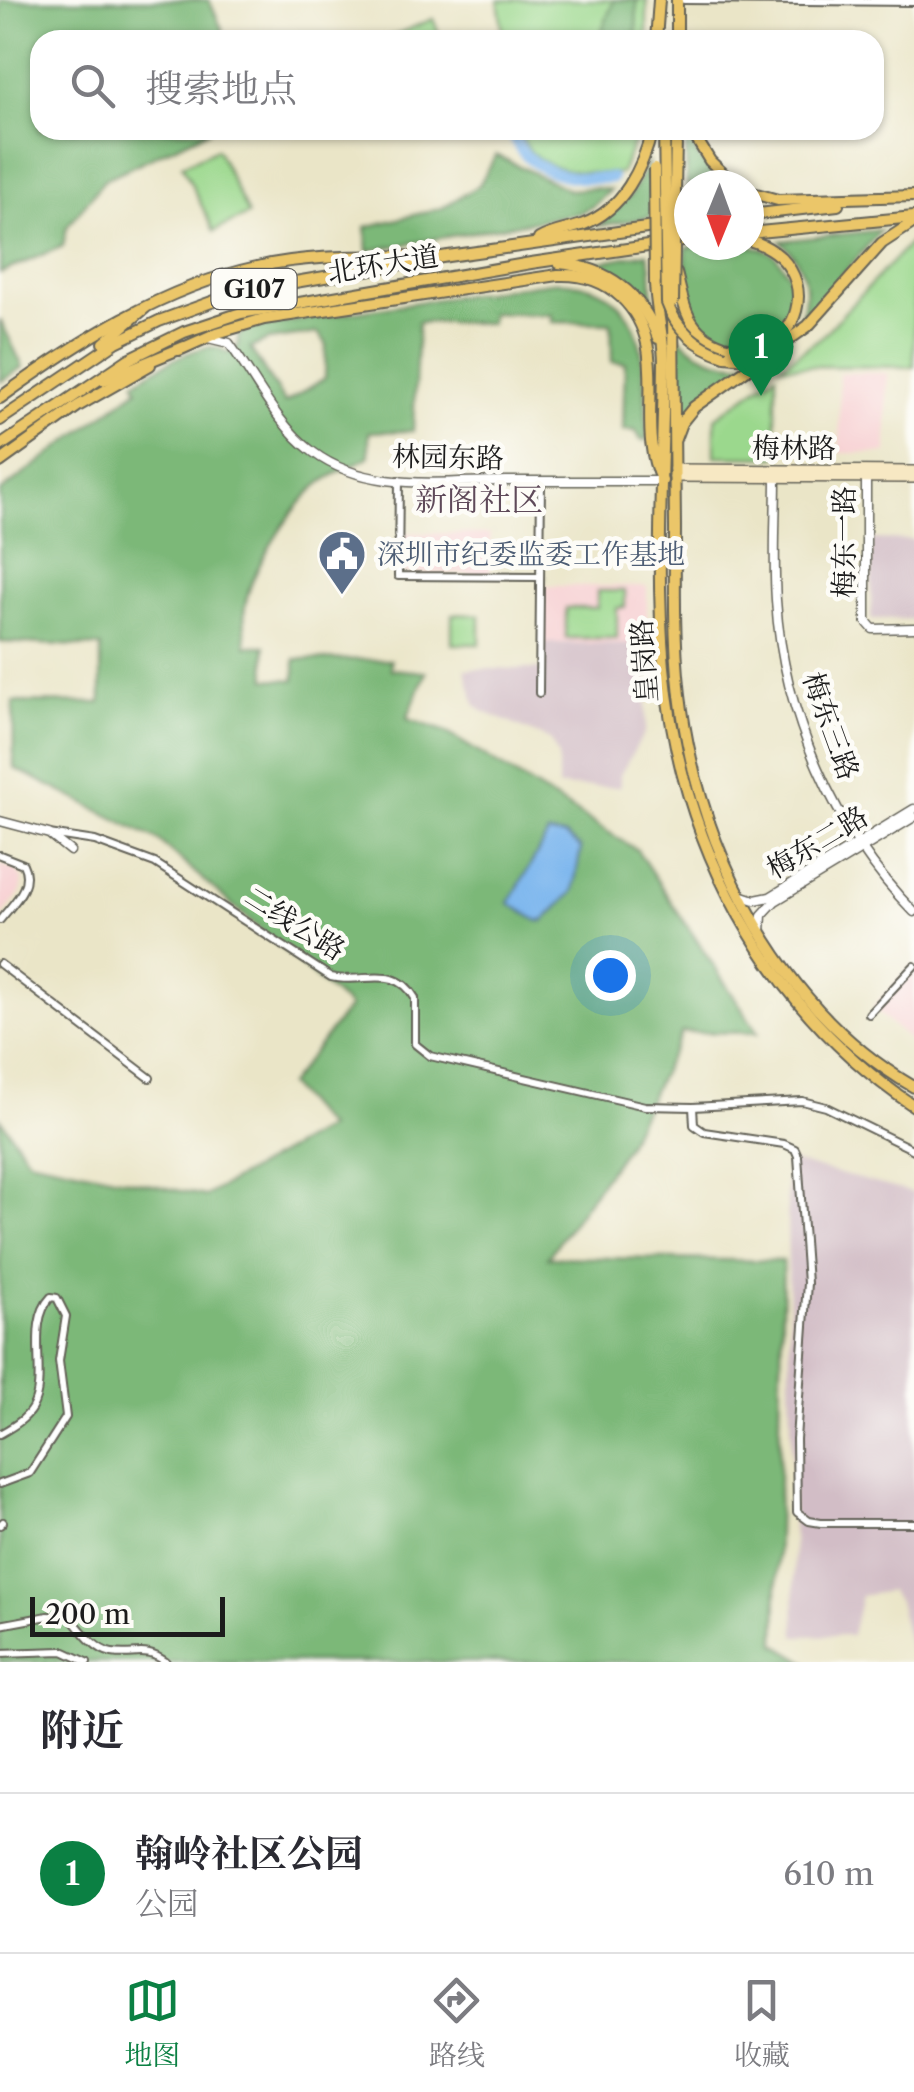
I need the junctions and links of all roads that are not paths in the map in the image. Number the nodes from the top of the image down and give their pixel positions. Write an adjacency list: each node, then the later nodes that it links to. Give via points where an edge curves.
1 (661, 0): 5 (main road)
2 (680, 0): 3 (street); 6 (main road)
3 (713, 0): 4 (street)
4 (914, 2)
5 (660, 30)
6 (678, 30)
7 (649, 140): 20 (main road, via 636,176 608,211)
8 (653, 140): 33 (main road, 皇岗路, bridge, via 655,280)
9 (664, 140): 32 (main road, bridge, via 667,303 676,324 690,339 726,356 757,356)
10 (676, 140): 25 (main road, 皇岗路, bridge)
11 (697, 140): 12 (main road)
12 (719, 170)
13 (764, 196): 14 (main road)
14 (914, 196): 15 (main road)
15 (764, 213)
16 (914, 220): 18 (main road); 32 (main road, via 882,242 818,317)
17 (674, 224): 20 (main road, 北环大道 / G107)
18 (764, 235)
19 (674, 242): 23 (main road, 北环大道 / G107)
20 (528, 244): 22 (main road, 北环大道 / G107)
21 (764, 246): 25 (main road, via 795,276 798,306 782,334 752,348 729,347 702,334)
22 (448, 256): 26 (main road, via 284,262 207,280); 34 (main road, 北环大道 / G107, via 242,292 159,321)
23 (531, 262): 24 (main road, 北环大道 / G107); 33 (main road, via 582,266 617,282 646,312)
24 (296, 301): 27 (main road); 36 (main road, 北环大道 / G107, via 184,332)
25 (678, 303): 38 (main road, 皇岗路)
26 (145, 308): 34 (main road); 35 (main road)
27 (255, 321): 28 (main road); 47 (main road, via 569,274 592,279 613,290 643,326 653,464)
28 (238, 326): 29 (main road); 30 (street)
29 (202, 339): 30 (street, via 221,338); 31 (main road)
30 (232, 346): 45 (street, 林园东路, via 271,408 314,453 339,468)
31 (184, 347): 36 (main road); 40 (main road, via 78,406)
32 (781, 347): 38 (main road, via 694,407)
33 (664, 358): 47 (main road, 皇岗路)
34 (76, 367): 37 (main road, 北环大道 / G107)
35 (0, 398)
36 (67, 398): 39 (main road, 北环大道 / G107)
37 (0, 420)
38 (674, 445): 41 (main road, 皇岗路)
39 (0, 446)
40 (0, 462)
41 (674, 473): 42 (main road, 梅林路); 58 (main road, 皇岗路, via 682,713 706,810)
42 (776, 474): 43 (main road, 梅林路); 55 (street, 梅东三路, via 776,601 793,702)
43 (866, 475): 44 (main road, 梅林路); 49 (street, 梅东一路, via 866,621 873,629)
44 (914, 475)
45 (398, 480): 46 (street, 林园东路); 48 (street, via 398,576)
46 (540, 481): 47 (street, 林园东路); 48 (street)
47 (662, 481): 67 (main road, 皇岗路, via 666,689 680,768 708,857 745,927 796,1000 852,1058)
48 (540, 576): 50 (street)
49 (914, 628)
50 (539, 693)
51 (914, 809): 55 (street, 梅东二路)
52 (914, 817): 55 (street, 梅东二路)
53 (0, 821): 54 (street)
54 (49, 834): 56 (street); 68 (street, 二线公路, via 95,841 155,863 331,977 400,980 416,998 415,1044 430,1056 645,1106)
55 (861, 846): 58 (street, 梅东二路, via 770,897); 59 (street, 梅东三路); 61 (street, 梅东二路, via 769,906)
56 (70, 851)
57 (0, 854): 60 (street, via 23,864 28,877)
58 (740, 895): 61 (main road, 皇岗路)
59 (914, 912)
60 (0, 920)
61 (762, 932): 66 (main road, 皇岗路, via 840,1032)
62 (0, 964): 65 (street)
63 (914, 966): 64 (street)
64 (869, 1014)
65 (150, 1078)
66 (914, 1086)
67 (914, 1106)
68 (693, 1107): 69 (street, via 802,1101); 72 (street, via 694,1125 704,1132 790,1146 798,1156 807,1283 797,1512 809,1521)
69 (914, 1150)
70 (0, 1434): 71 (street, via 35,1402 40,1324 46,1301 57,1298 66,1316 59,1360 66,1417 30,1473)
71 (0, 1484)
72 (914, 1523)
73 (0, 1625): 76 (street, via 70,1618 113,1654 152,1652)
74 (0, 1653): 75 (street, via 63,1651)
75 (87, 1662)
76 (166, 1662)

